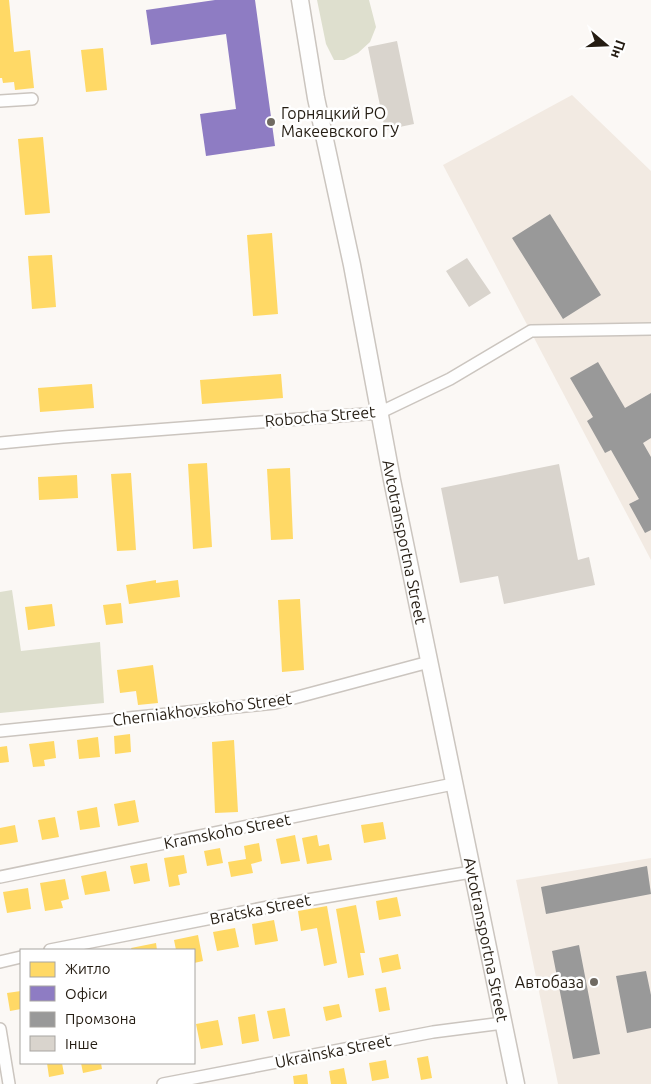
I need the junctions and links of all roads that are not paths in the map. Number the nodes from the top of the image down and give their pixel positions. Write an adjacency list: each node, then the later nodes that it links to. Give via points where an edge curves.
1 (300, 0): 5 (main road, Avtotransportna Street, via 316,98)
2 (32, 98): 3 (street)
3 (0, 101)
4 (651, 329): 5 (street, Robocha Street, via 531,331 450,379)
5 (380, 413): 6 (street, Robocha Street); 7 (main road, Avtotransportna Street)
6 (0, 443)
7 (429, 662): 8 (street, Cherniakhovskoho Street, via 275,703); 9 (main road, Avtotransportna Street)
8 (0, 730)
9 (453, 784): 10 (main road, Avtotransportna Street); 11 (street, Kramskoho Street)
10 (471, 872): 12 (street, Bratska Street, via 278,905); 15 (main road, Avtotransportna Street)
11 (0, 877)
12 (55, 949)
13 (20, 957): 14 (street)
14 (0, 962)
15 (503, 1023): 18 (street, Ukrainska Street, via 433,1032); 19 (main road, Avtotransportna Street)
16 (0, 1029): 17 (street)
17 (9, 1084)
18 (163, 1084)
19 (516, 1084)

